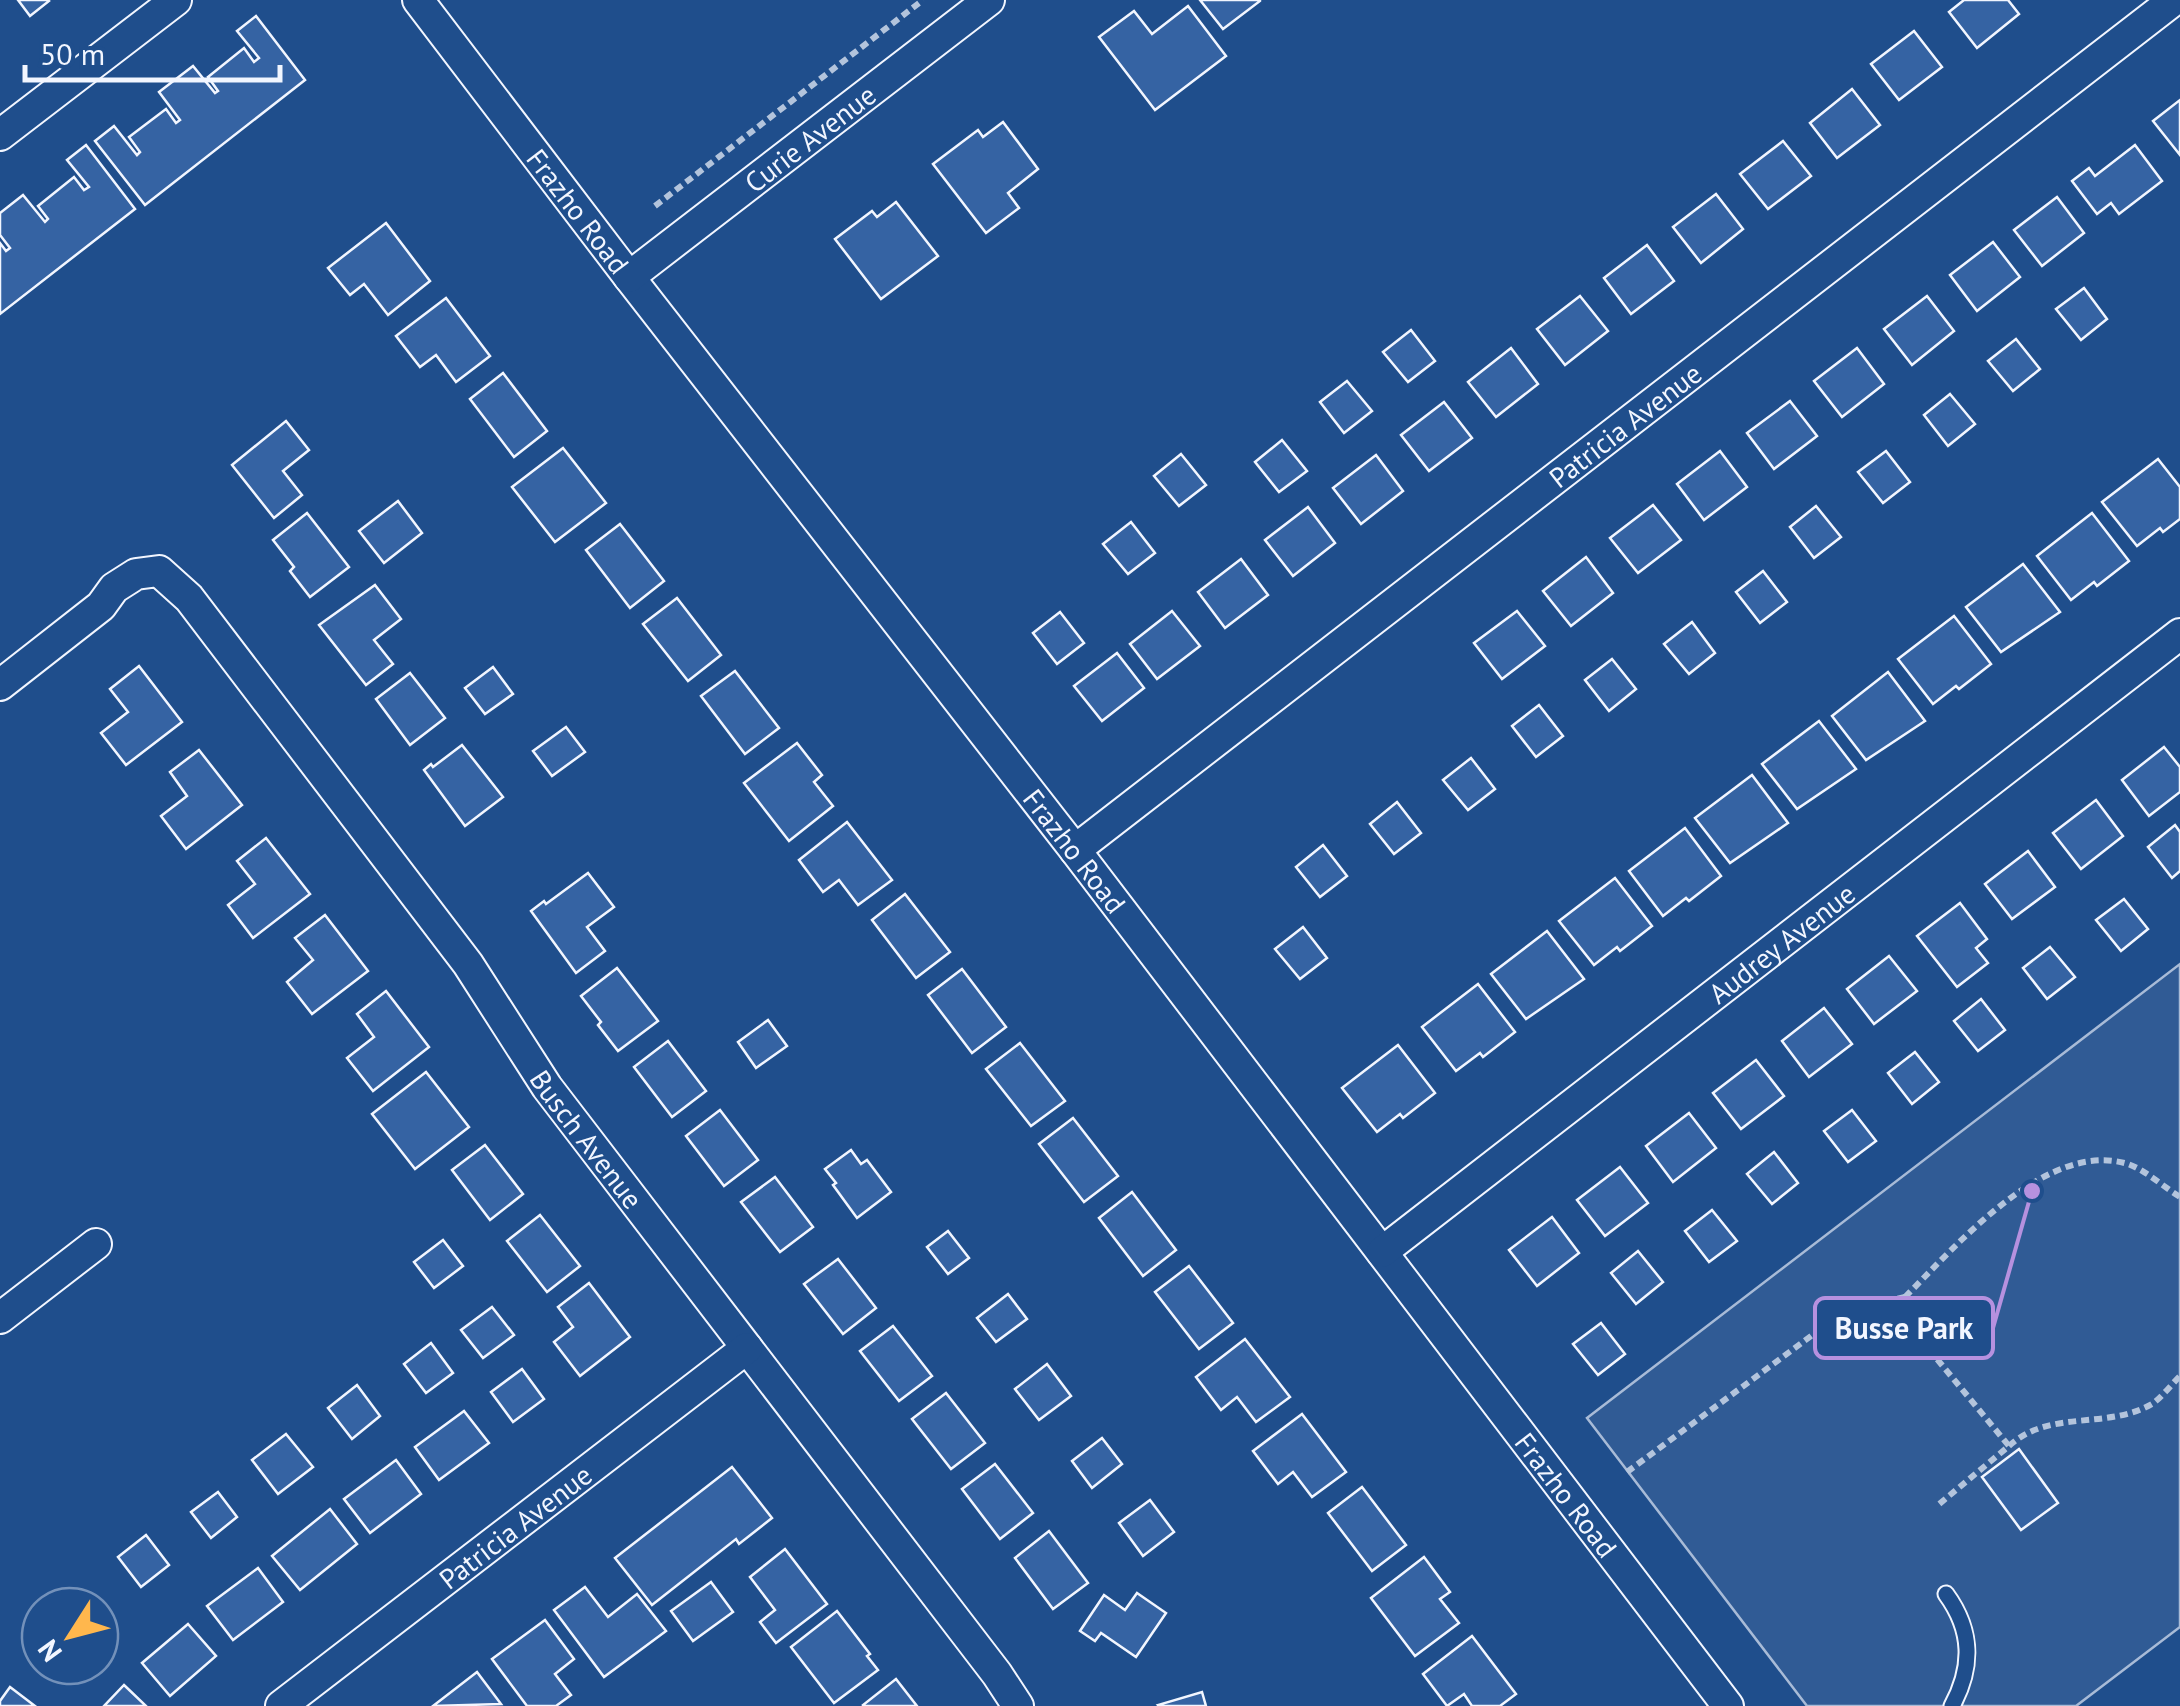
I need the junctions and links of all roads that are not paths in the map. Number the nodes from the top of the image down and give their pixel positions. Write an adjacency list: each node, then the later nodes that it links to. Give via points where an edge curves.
1 (176, 0): 5 (street)
2 (418, 0): 6 (street, Frazho Road)
3 (990, 0): 6 (street, Curie Avenue)
4 (2174, 0): 9 (street, Patricia Avenue)
5 (0, 135)
6 (630, 278): 9 (street, Frazho Road)
7 (2180, 634): 11 (street, Audrey Avenue)
8 (0, 684): 13 (street, Busch Avenue, via 101,606 114,588 159,570 190,598 468,964 547,1087)
9 (1075, 850): 11 (street, Frazho Road)
10 (96, 1244): 12 (street)
11 (1382, 1252): 17 (street, Frazho Road)
12 (0, 1318)
13 (747, 1348): 15 (street, Patricia Avenue); 16 (street, Busch Avenue)
14 (1946, 1594): 18 (lane, via 1966,1639 1966,1676)
15 (281, 1706)
16 (1018, 1706)
17 (1728, 1706)
18 (1952, 1706)

